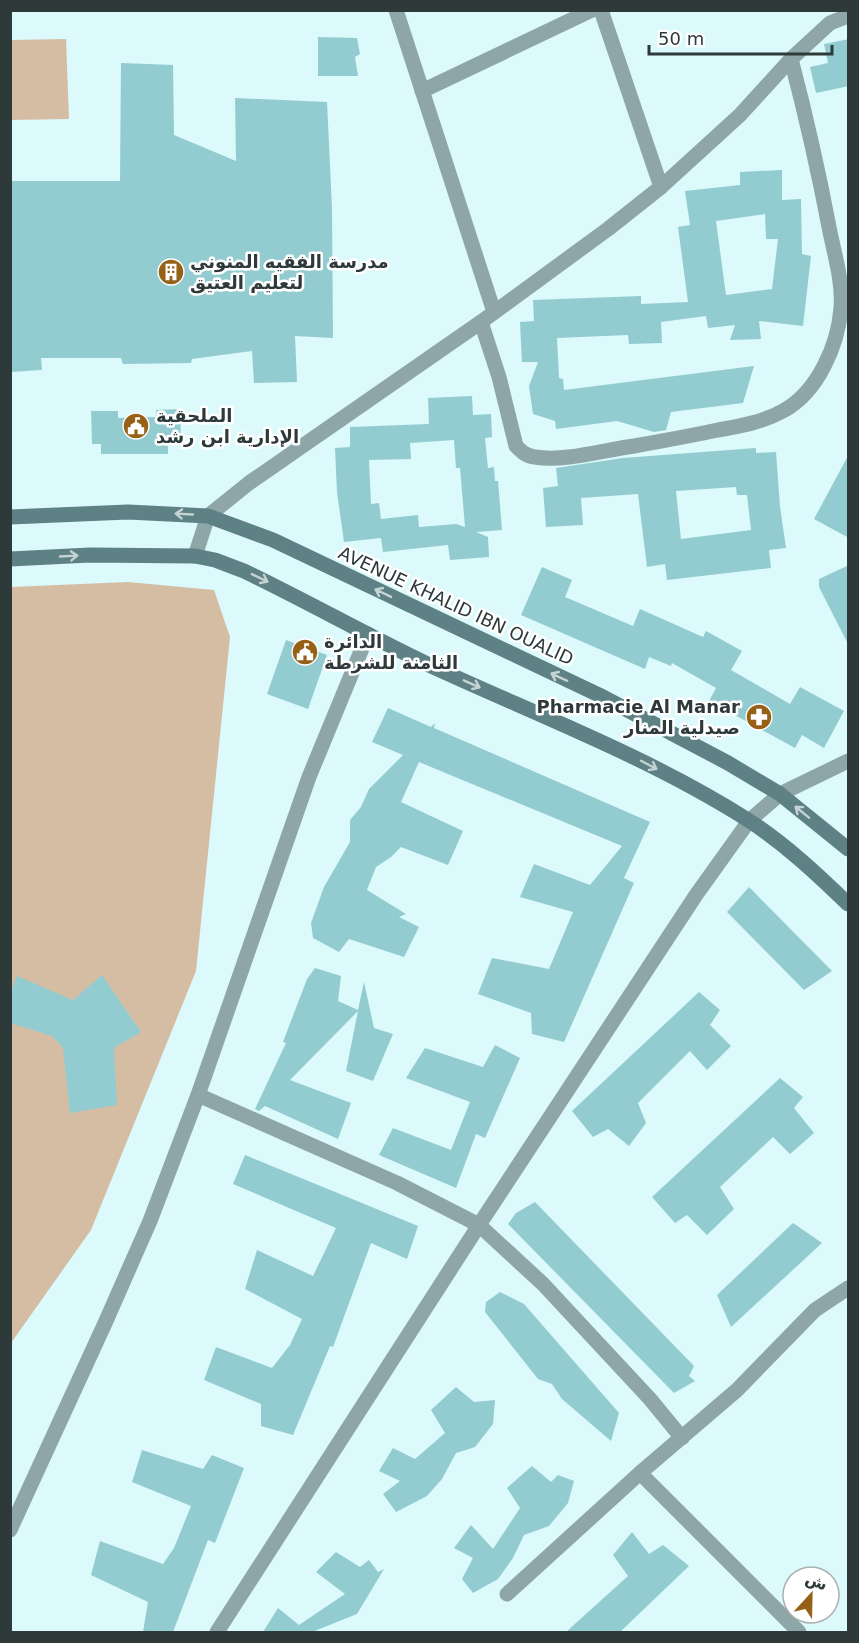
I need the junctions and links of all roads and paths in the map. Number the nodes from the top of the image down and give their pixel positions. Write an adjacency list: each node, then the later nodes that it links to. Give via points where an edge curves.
1 (396, 10): 8 (street)
2 (592, 10): 8 (street)
3 (602, 10): 9 (street)
4 (844, 10): 6 (street)
5 (849, 16): 6 (street)
6 (830, 23): 7 (street)
7 (792, 59): 9 (street, via 740,115); 11 (street, via 838,269 842,305 831,351 804,395 784,410 755,423 562,457 533,457 516,446)
8 (422, 91): 10 (street)
9 (661, 187): 10 (street)
10 (494, 312): 11 (street)
11 (481, 322): 12 (street, via 249,483)
12 (208, 516): 13 (main road, AVENUE KHALID IBN OUALID, one-way to 13, via 128,512); 14 (street); 18 (main road, AVENUE KHALID IBN OUALID, one-way to 12, via 599,695 273,540)
13 (10, 517)
14 (195, 556): 15 (main road, one-way to 14); 16 (main road, one-way to 16, via 244,571)
15 (10, 559)
16 (368, 634): 19 (main road, one-way to 19, via 639,760); 22 (street, via 309,777)
17 (849, 761): 18 (street)
18 (780, 794): 19 (street); 20 (main road, AVENUE KHALID IBN OUALID, one-way to 18)
19 (748, 821): 21 (main road, via 805,862); 23 (street)
20 (849, 849)
21 (849, 904)
22 (198, 1095): 23 (street, via 397,1183); 27 (street, via 150,1221)
23 (479, 1225): 25 (street, via 543,1284); 29 (street)
24 (849, 1287): 25 (street, via 815,1310 737,1390)
25 (682, 1438): 26 (street)
26 (640, 1473): 28 (street); 30 (street)
27 (10, 1530)
28 (507, 1594)
29 (218, 1632)
30 (799, 1632)

